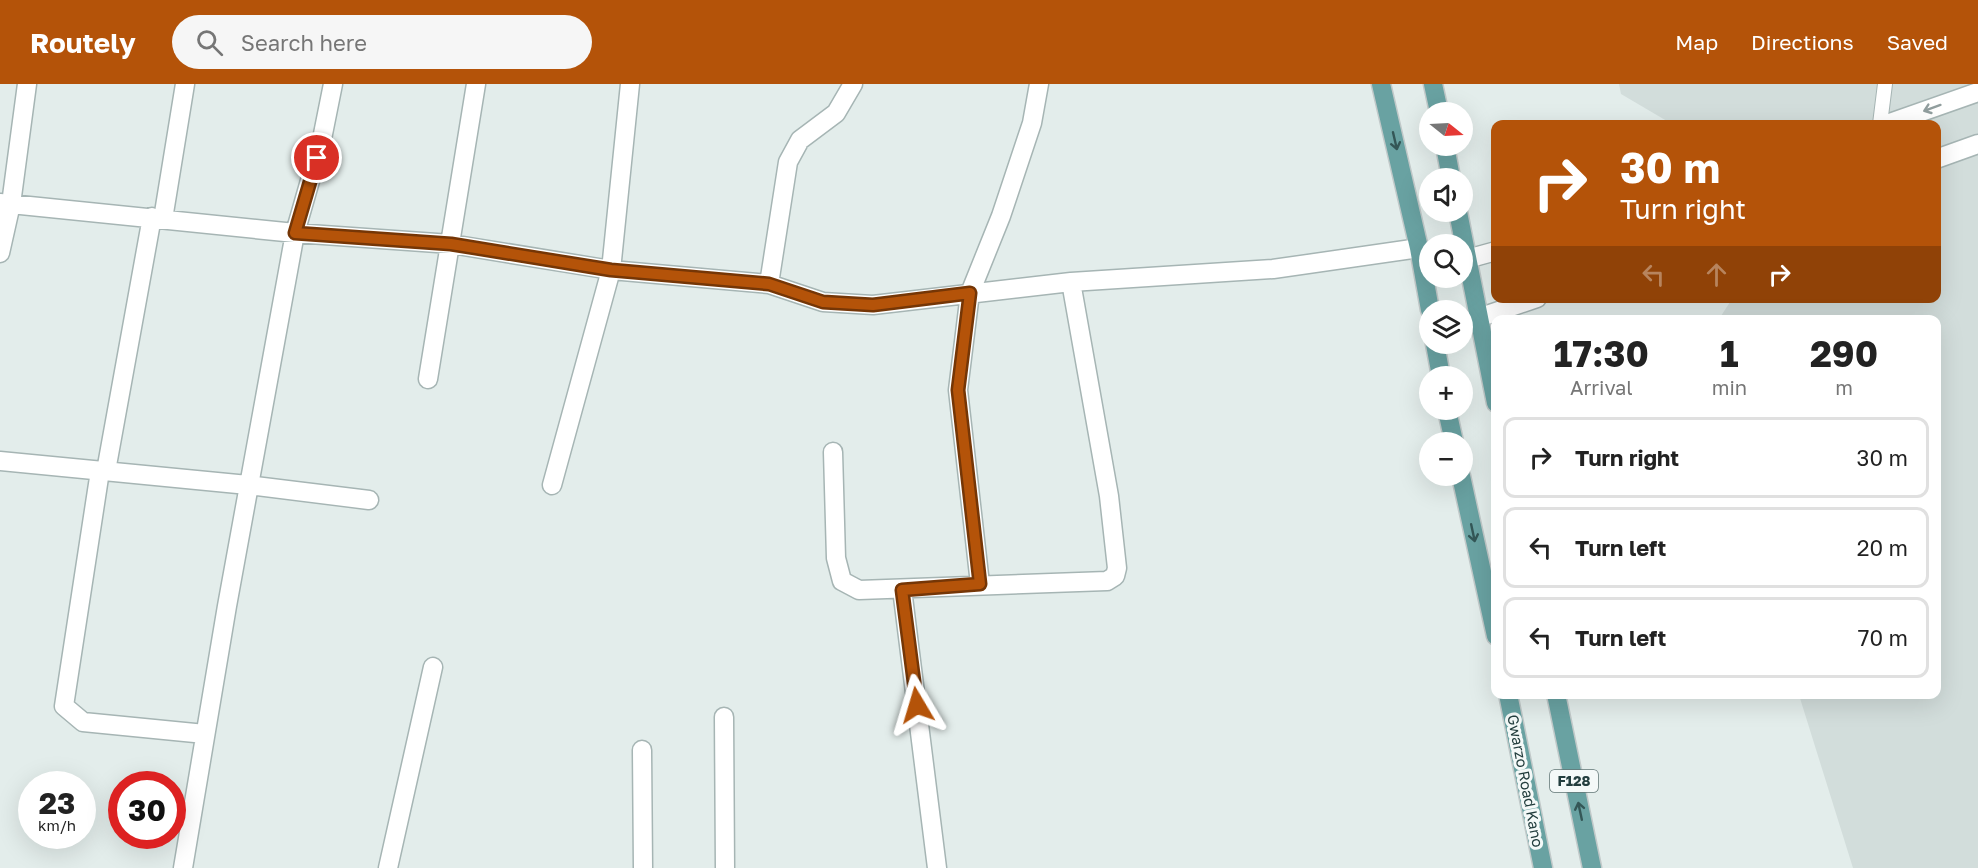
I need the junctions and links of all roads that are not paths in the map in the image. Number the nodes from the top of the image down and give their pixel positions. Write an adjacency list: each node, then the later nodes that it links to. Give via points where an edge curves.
1 (27, 84): 17 (street)
2 (185, 84): 18 (street)
3 (333, 84): 19 (street)
4 (476, 84): 20 (street)
5 (630, 84): 25 (street)
6 (853, 84): 27 (street, via 836,113 800,140 788,162)
7 (1039, 84): 29 (street, via 1032,123)
8 (1381, 84): 21 (main road, one-way to 21)
9 (1433, 84): 12 (main road)
10 (1886, 84): 13 (lane)
11 (1978, 92): 14 (street, one-way to 14)
12 (1437, 102)
13 (1881, 120)
14 (1898, 120)
15 (1978, 144): 16 (street)
16 (1941, 157)
17 (5, 204): 18 (street); 23 (street)
18 (158, 218): 19 (street); 36 (street)
19 (295, 233): 20 (street); 37 (street)
20 (451, 244): 25 (street); 33 (street)
21 (1419, 248): 26 (street, via 1273,269)
22 (1491, 252): 24 (street)
23 (0, 253)
24 (1473, 257)
25 (611, 270): 27 (street); 38 (street)
26 (1071, 282): 29 (street); 41 (street, via 1109,496 1117,568 1107,581)
27 (769, 284): 29 (street, via 823,302 873,305)
28 (1472, 288): 31 (main road)
29 (970, 293): 41 (street, via 958,390)
30 (1522, 303): 31 (street)
31 (1478, 318): 32 (main road)
32 (1491, 379)
33 (428, 380)
34 (833, 452): 42 (street, via 836,558 842,581 859,590)
35 (0, 461): 36 (street)
36 (103, 471): 37 (street); 48 (street, via 64,706 83,722)
37 (248, 485): 40 (street); 48 (street)
38 (552, 485)
39 (1463, 486): 43 (main road, one-way to 43)
40 (369, 501)
41 (980, 584): 42 (street)
42 (902, 590): 54 (street)
43 (1491, 613)
44 (433, 667): 51 (street)
45 (1509, 699): 55 (main road, Gwarzo Road Kano / F128)
46 (1557, 699): 56 (main road, F128, one-way to 46)
47 (724, 717): 53 (street)
48 (206, 734): 50 (street)
49 (642, 750): 52 (street)
50 (183, 868)
51 (388, 868)
52 (644, 868)
53 (725, 868)
54 (938, 868)
55 (1543, 868)
56 (1592, 868)

